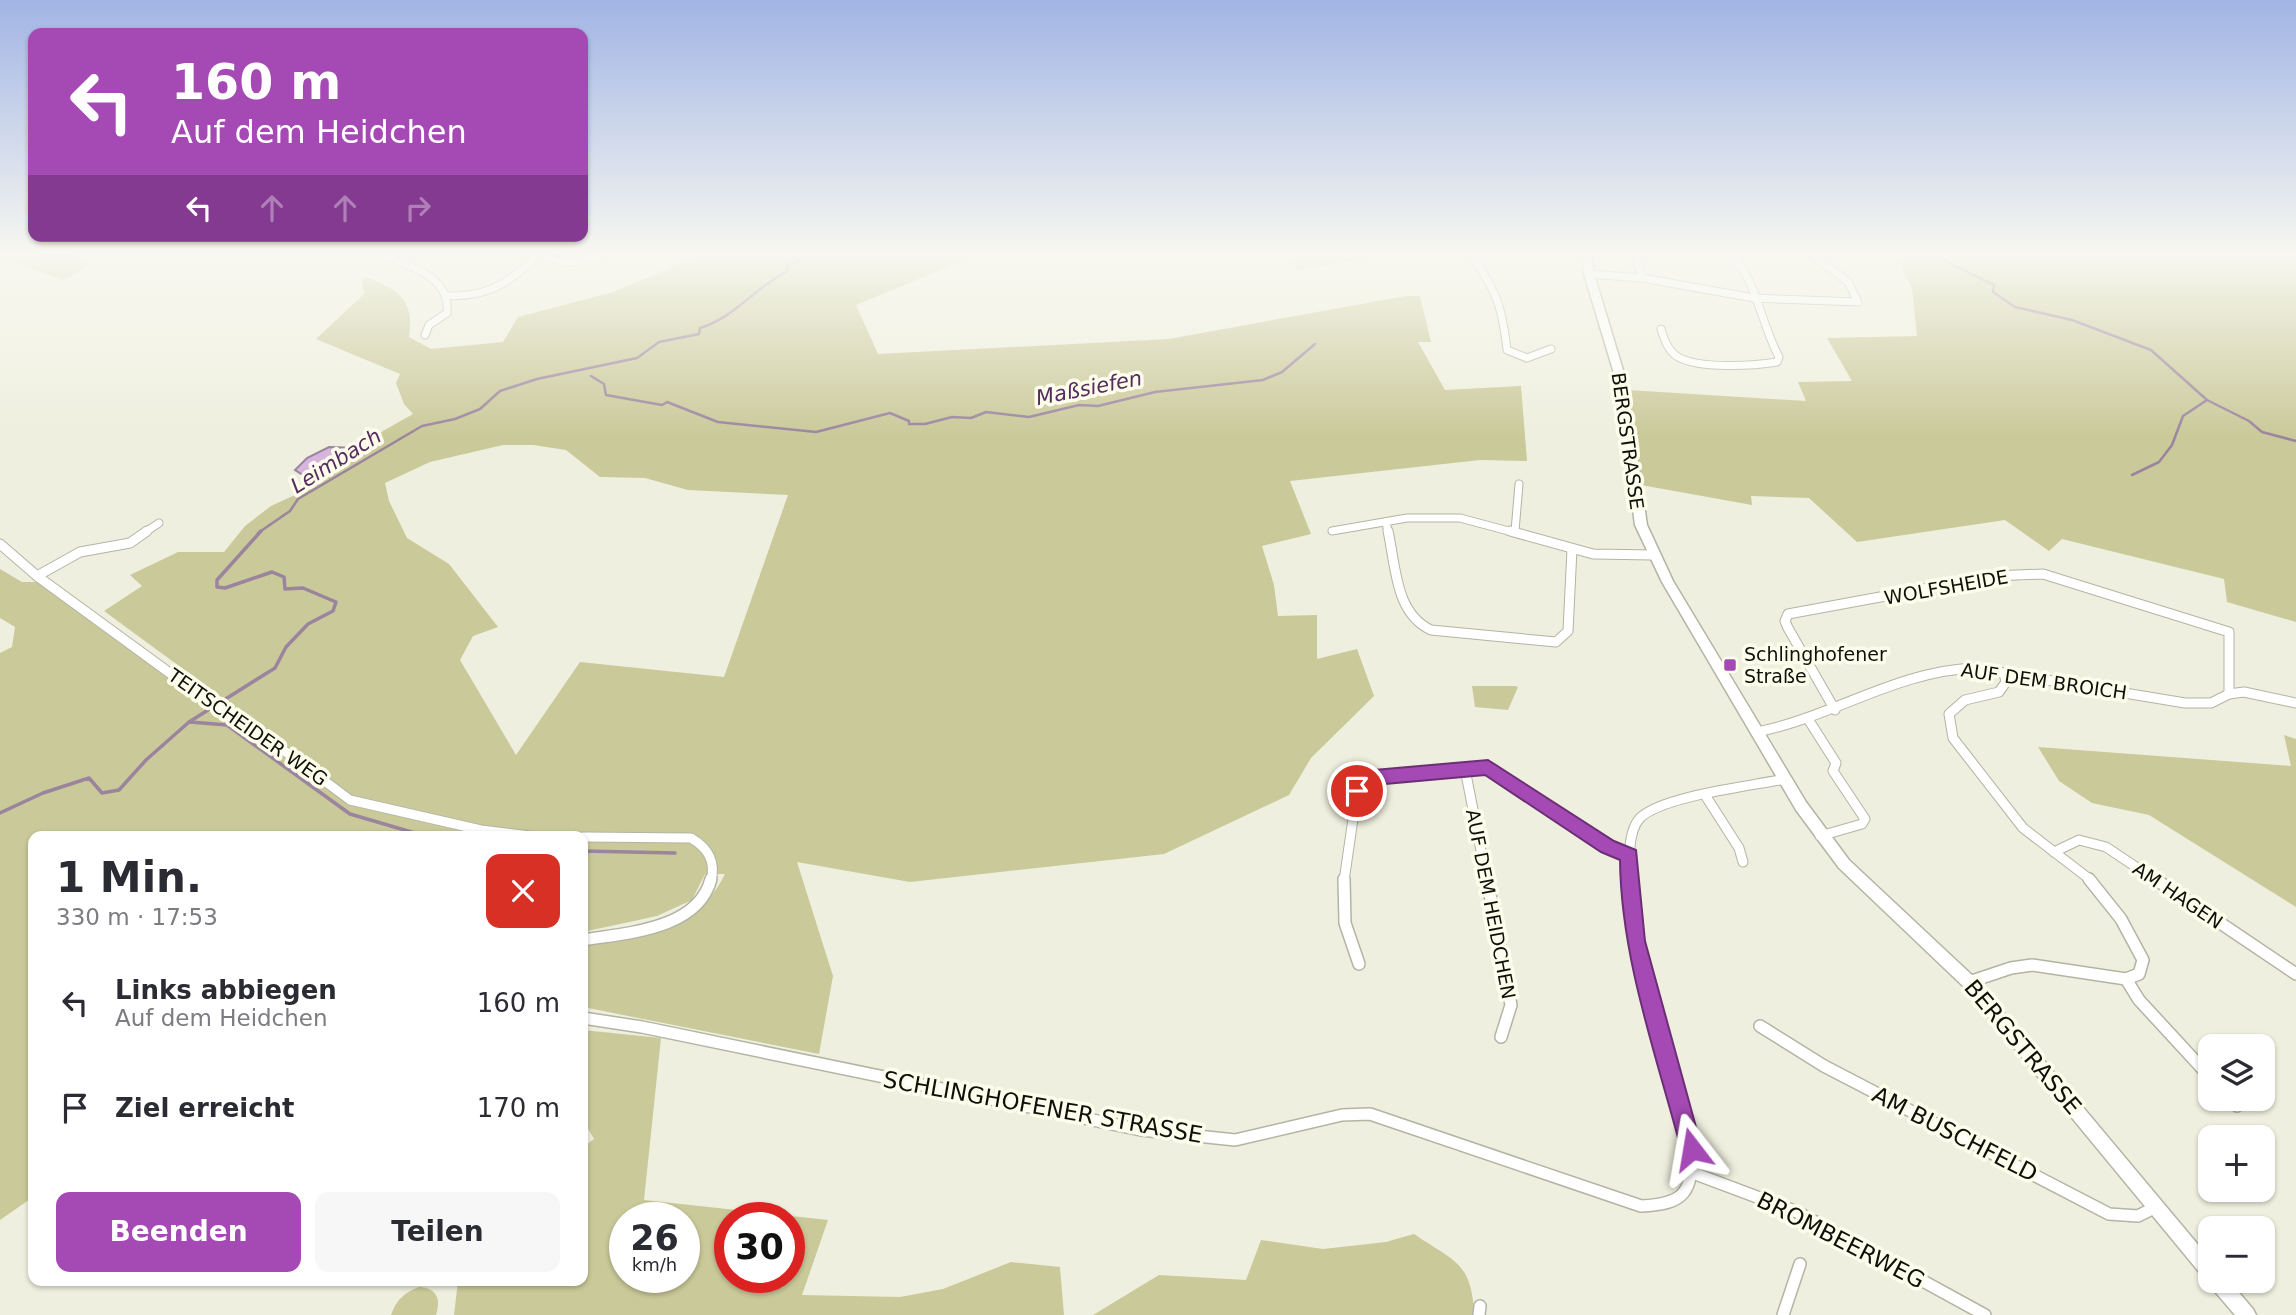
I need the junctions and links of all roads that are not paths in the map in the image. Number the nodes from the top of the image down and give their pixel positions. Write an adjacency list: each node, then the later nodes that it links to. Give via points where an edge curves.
1 (443, 315): 6 (street, via 429,325)
2 (1503, 315): 7 (street, via 1507,350 1528,358)
3 (1601, 315): 15 (street, BERGSTRASSE, via 1621,380 1637,506)
4 (1760, 315): 5 (street, via 1779,357 1773,364 1684,360 1669,350)
5 (1661, 329)
6 (425, 335)
7 (1551, 349)
8 (1519, 484): 12 (street)
9 (1386, 522): 11 (street); 12 (street, via 1460,518); 14 (street, via 1404,606 1416,623 1432,631 1556,642 1567,631)
10 (159, 523): 16 (street, via 130,543 80,552)
11 (1332, 531)
12 (1515, 531): 14 (street)
13 (0, 544): 16 (street, TEITSCHEIDER WEG)
14 (1573, 549): 15 (street, via 1603,555)
15 (1653, 555): 22 (street, BERGSTRASSE)
16 (37, 576): 26 (street, TEITSCHEIDER WEG, via 350,800)
17 (2004, 673): 18 (street, AUF DEM BROICH, via 2185,703 2217,702); 20 (street, AUF DEM BROICH, via 1938,669); 29 (street, via 2004,688 1999,692 1955,705 1949,726 1959,747 2023,828)
18 (2228, 694): 19 (street, AUF DEM BROICH, via 2244,692); 20 (street, WOLFSHEIDE, via 2230,632 2043,573 1994,576 1788,614 1788,628)
19 (2296, 703)
20 (1835, 710): 21 (street, AUF DEM BROICH)
21 (1808, 719): 22 (street, AUF DEM BROICH); 27 (street, via 1836,763 1833,771 1865,819 1862,824)
22 (1757, 732): 24 (street, BERGSTRASSE)
23 (1465, 769): 30 (street, via 1488,767); 33 (street, via 1364,780 1357,791 1342,874 1351,949); 39 (street, AUF DEM HEIDCHEN, via 1511,1005)
24 (1784, 779): 25 (street); 27 (street, BERGSTRASSE)
25 (1705, 795): 30 (street, via 1658,805 1637,820); 31 (street)
26 (489, 831)
27 (1820, 836): 36 (street, BERGSTRASSE)
28 (588, 837): 32 (street, via 691,838 703,844 713,861 707,891 692,909 671,921)
29 (2054, 852): 34 (street, AM HAGEN, via 2078,840 2106,847); 35 (street, via 2094,883 2121,919 2143,960 2139,974)
30 (1629, 855): 41 (street, via 1636,941 1692,1149)
31 (1743, 862)
32 (588, 939)
33 (1359, 964)
34 (2296, 974)
35 (2126, 979): 36 (street, via 2032,965); 40 (street, via 2139,1000)
36 (1969, 982): 42 (street, BERGSTRASSE)
37 (588, 1019): 41 (street, SCHLINGHOFENER STRASSE, via 1142,1130 1235,1140 1342,1115 1370,1114 1641,1206 1668,1206 1687,1193)
38 (1760, 1026): 42 (street, AM BUSCHFELD, via 1824,1066 2109,1214 2138,1216)
39 (1501, 1037)
40 (2198, 1064)
41 (1693, 1173): 47 (street, BROMBEERWEG, via 1797,1212)
42 (2156, 1207): 43 (street, BERGSTRASSE)
43 (2198, 1258)
44 (1800, 1264): 46 (street)
45 (2228, 1293): 48 (street)
46 (1783, 1315)
47 (1985, 1315)
48 (2247, 1315)

